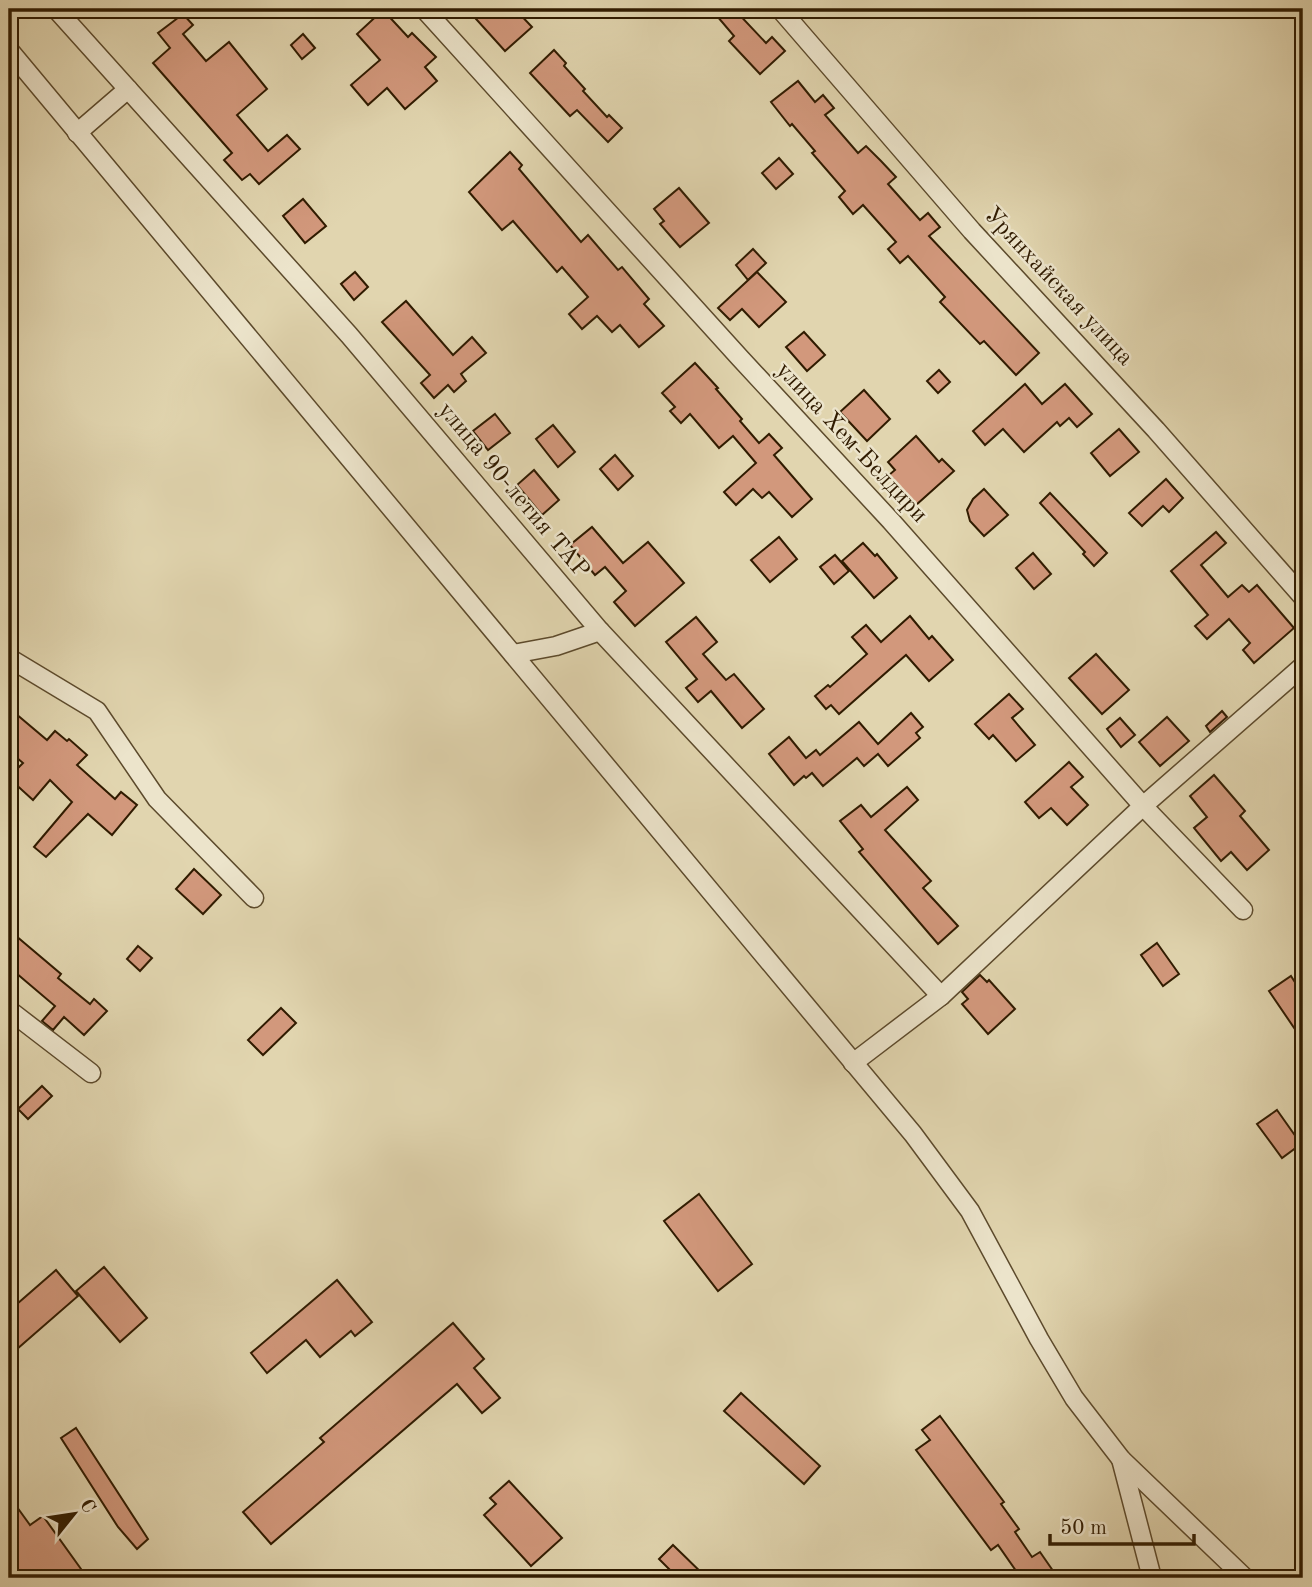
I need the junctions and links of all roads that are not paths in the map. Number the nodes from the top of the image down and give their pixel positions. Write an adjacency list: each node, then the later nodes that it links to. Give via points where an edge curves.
1 (56, 9): 5 (street, улица 90-летия ТАР)
2 (424, 9): 12 (street, улица Хем-Белдири, via 891,521)
3 (779, 9): 7 (street, Урянхайская улица)
4 (9, 50): 6 (street)
5 (128, 89): 6 (street); 8 (street, улица 90-летия ТАР, via 349,335)
6 (77, 133): 9 (street)
7 (1303, 597)
8 (600, 631): 9 (street); 15 (street, улица 90-летия ТАР)
9 (513, 654): 17 (street)
10 (9, 658): 13 (street, via 97,711 157,799)
11 (1303, 666): 12 (street)
12 (1143, 806): 14 (street, улица Хем-Белдири); 15 (street)
13 (254, 898)
14 (1244, 910)
15 (941, 996): 17 (street)
16 (9, 1010): 18 (street)
17 (853, 1063): 19 (street, via 970,1211 1074,1398)
18 (91, 1073)
19 (1121, 1459): 20 (street); 21 (street)
20 (1152, 1578)
21 (1245, 1578)

